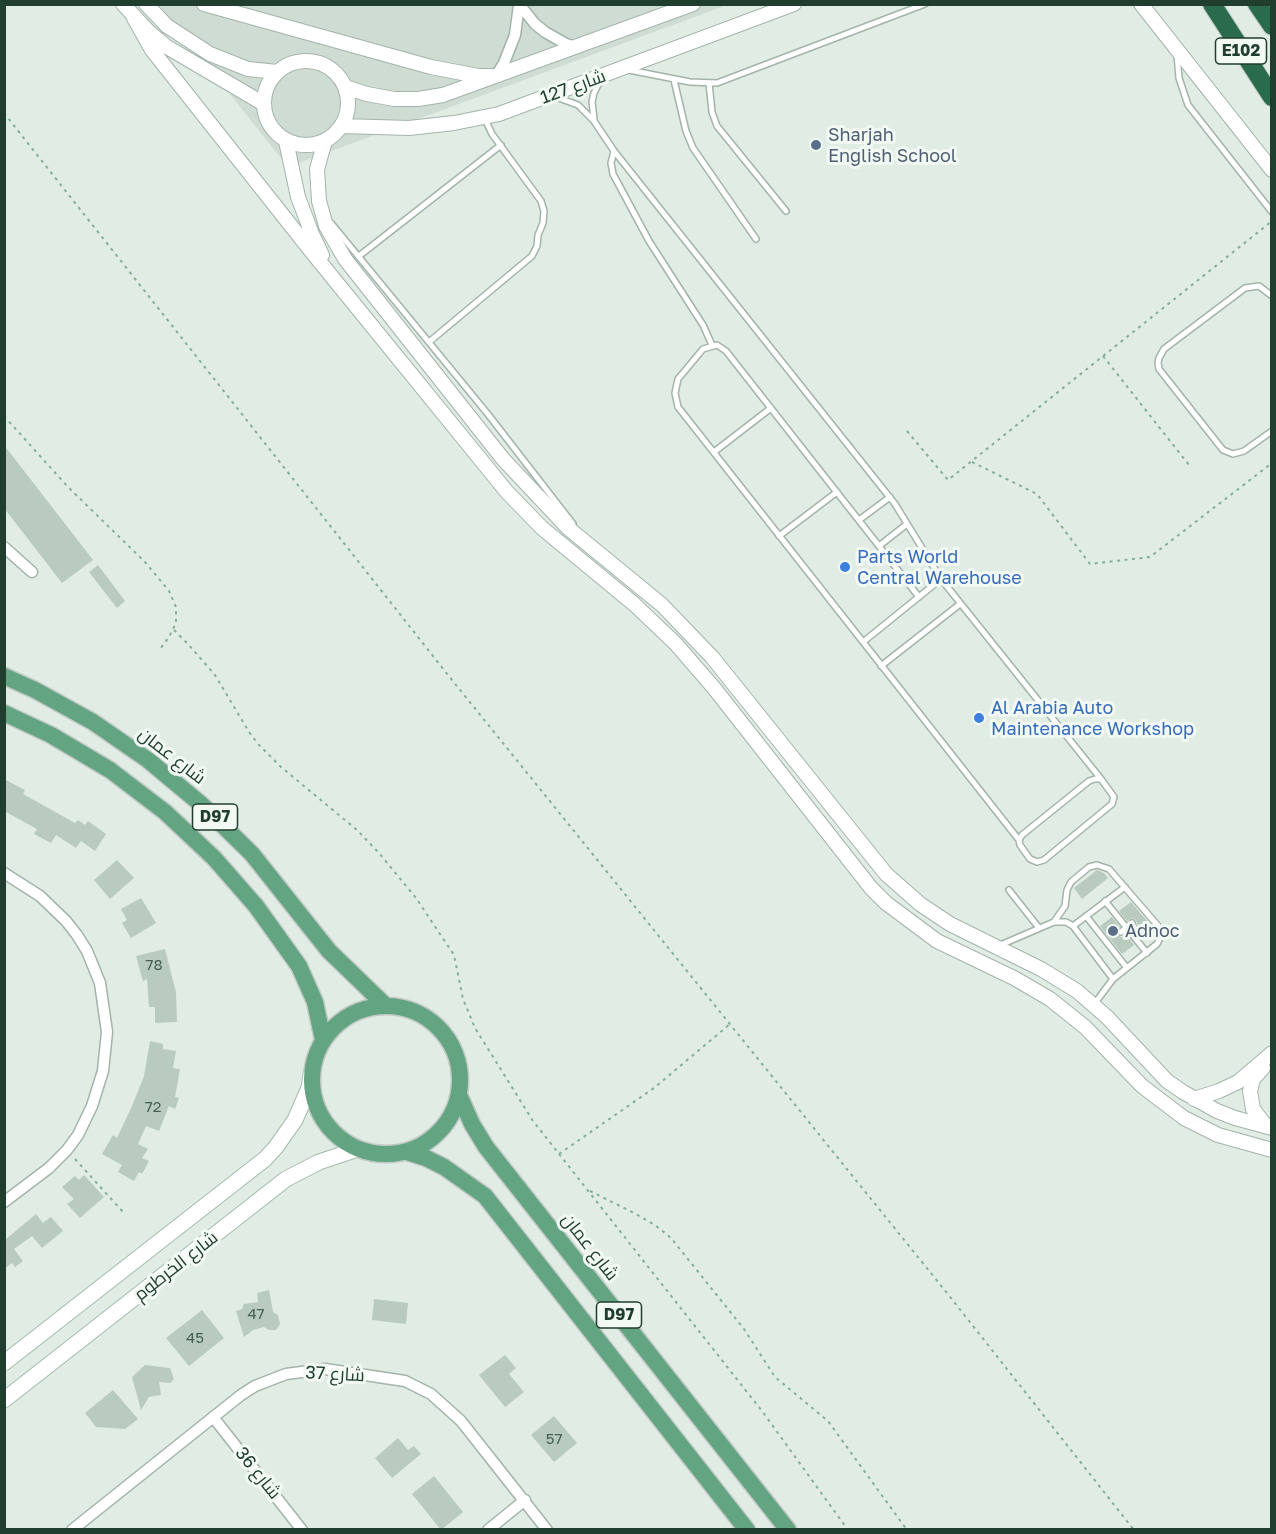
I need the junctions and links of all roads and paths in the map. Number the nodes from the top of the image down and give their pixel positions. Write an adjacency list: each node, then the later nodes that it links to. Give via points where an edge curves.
1 (123, 4): 12 (street)
2 (146, 4): 17 (street, via 167,26 210,54 248,69)
3 (204, 4): 18 (street, via 431,67)
4 (693, 4): 11 (street, شارع 127)
5 (794, 4): 16 (street, شارع 127)
6 (925, 4): 21 (lane)
7 (1141, 4): 15 (street)
8 (1212, 4): 24 (highway, E102)
9 (1257, 4): 13 (highway, E102)
10 (519, 5): 14 (street, via 544,32); 18 (street, via 515,35)
11 (669, 9): 14 (street, شارع 127)
12 (134, 18): 25 (street, via 167,47); 41 (street, via 152,50)
13 (1272, 26)
14 (578, 47): 18 (street, شارع 127)
15 (1177, 51): 34 (street); 36 (lane, via 1179,78 1188,105)
16 (624, 69): 19 (street, شارع 127); 20 (lane)
17 (277, 72): 22 (street, via 288,64 315,62 328,67); 25 (street, via 265,92)
18 (496, 76): 22 (street, شارع 127, via 443,95 418,99 394,99)
19 (603, 76): 23 (street, شارع 127); 28 (lane, via 594,93)
20 (674, 80): 21 (lane); 39 (lane, via 693,148)
21 (709, 83): 35 (lane, via 717,126)
22 (345, 87): 29 (street, via 347,114)
23 (549, 96): 27 (street, شارع 127); 28 (lane, via 578,105)
24 (1272, 97)
25 (264, 104): 30 (street, via 270,126)
26 (4, 114): 88 (path)
27 (484, 117): 29 (street, شارع 127, via 409,128); 32 (lane)
28 (594, 121): 33 (lane)
29 (342, 126): 31 (street)
30 (286, 141): 31 (street, via 309,146); 41 (street, via 304,216)
31 (325, 141): 37 (street, via 316,169)
32 (501, 145): 40 (lane); 43 (lane, via 543,206 537,246 529,259)
33 (614, 151): 44 (lane, via 613,174 648,241); 55 (lane)
34 (1272, 170)
35 (786, 211)
36 (1272, 212)
37 (322, 214): 40 (lane); 59 (street, via 345,260 479,430 538,498)
38 (1272, 220): 45 (path)
39 (756, 239)
40 (359, 256): 43 (lane)
41 (335, 279): 98 (street, via 507,492 542,528 641,610 696,666 886,903 937,941 1014,978 1058,1005 1142,1086 1184,1118 1218,1135)
42 (1272, 296): 49 (lane, via 1259,286 1245,288 1164,349 1158,358 1159,369 1222,450 1239,454)
43 (429, 342): 59 (lane)
44 (712, 345): 46 (lane, via 726,351); 50 (lane, via 703,349 682,373 675,393 678,407)
45 (1103, 356): 51 (path); 53 (path)
46 (771, 408): 50 (lane); 54 (lane)
47 (4, 416): 66 (path, via 157,576 176,607)
48 (907, 431): 51 (path, via 948,480)
49 (1272, 431)
50 (714, 452): 58 (lane)
51 (971, 461): 52 (path, via 1037,494 1090,564 1150,557)
52 (1272, 463)
53 (1189, 465)
54 (837, 492): 56 (lane); 58 (lane)
55 (890, 497): 56 (lane); 57 (lane)
56 (859, 520): 60 (lane)
57 (907, 524): 60 (lane); 63 (lane)
58 (779, 536): 67 (lane)
59 (584, 540): 82 (street, via 662,605 712,657 894,881 934,915)
60 (879, 546): 64 (lane)
61 (4, 548): 62 (street)
62 (32, 572)
63 (941, 579): 64 (lane); 65 (lane)
64 (919, 597): 67 (lane)
65 (960, 604): 69 (lane); 72 (lane)
66 (174, 630): 68 (path); 100 (path, via 215,675 260,745 357,830 416,898 454,955 463,999 480,1037 533,1121)
67 (863, 642): 69 (lane)
68 (160, 648)
69 (881, 666): 73 (lane)
70 (4, 676): 87 (main road, شارع عمان / D97, via 93,722 148,760 202,805 252,854 336,959)
71 (4, 713): 89 (main road, D97, via 110,770 165,812 214,858 300,966 315,1002)
72 (1101, 779): 73 (lane, via 1089,781); 73 (lane, via 1114,798 1112,804 1044,860 1030,860)
73 (1019, 840)
74 (4, 873): 97 (street, via 40,896 66,921 87,951 104,999 107,1032 103,1071 89,1113)
75 (1125, 886): 77 (lane); 79 (lane, via 1105,866 1089,867 1071,882 1065,906); 83 (lane, via 1159,927 1157,944)
76 (1009, 890): 81 (lane)
77 (1106, 901): 78 (lane); 83 (lane)
78 (1086, 916): 80 (lane); 84 (lane)
79 (1054, 922): 80 (lane); 81 (lane)
80 (1073, 926): 85 (lane)
81 (1039, 928): 82 (lane)
82 (995, 947): 86 (street, via 1041,969)
83 (1147, 952): 84 (lane)
84 (1127, 968): 85 (lane)
85 (1113, 979): 86 (lane)
86 (1094, 1005): 94 (street, via 1167,1081)
87 (386, 1006): 89 (main road, via 350,1015); 93 (main road, via 422,1016 449,1041 457,1058)
88 (730, 1024): 100 (path, via 654,1088); 116 (path)
89 (323, 1040): 92 (main road)
90 (1272, 1053): 94 (street, via 1238,1082)
91 (1272, 1060): 95 (street, via 1257,1073 1250,1091 1253,1109)
92 (312, 1075): 96 (main road, via 318,1111 328,1127); 104 (main road, شارع الخرطوم, via 295,1120 265,1159)
93 (459, 1095): 99 (main road, via 446,1124 435,1136); 113 (main road, شارع عمان / D97, via 486,1147)
94 (1194, 1099): 95 (street, via 1235,1118)
95 (1269, 1127)
96 (358, 1149): 99 (main road, via 374,1154); 105 (main road, شارع الخرطوم, via 286,1179)
97 (67, 1150): 102 (street); 103 (path)
98 (1272, 1150)
99 (407, 1152): 112 (main road, D97, via 444,1167 485,1196)
100 (559, 1154): 101 (path)
101 (588, 1190): 114 (path, via 755,1401); 115 (path, via 655,1225 671,1238 744,1329 775,1377 828,1420)
102 (5, 1201)
103 (123, 1212)
104 (4, 1363)
105 (4, 1400)
106 (213, 1417): 107 (street, شارع 37, via 255,1386 299,1371 338,1371 405,1381 448,1408); 108 (street, شارع 37); 109 (street, شارع 36)
107 (525, 1500): 110 (street); 111 (street, شارع 37)
108 (72, 1530)
109 (302, 1530)
110 (488, 1530)
111 (547, 1530)
112 (747, 1530)
113 (789, 1530)
114 (848, 1530)
115 (907, 1530)
116 (1134, 1530)

